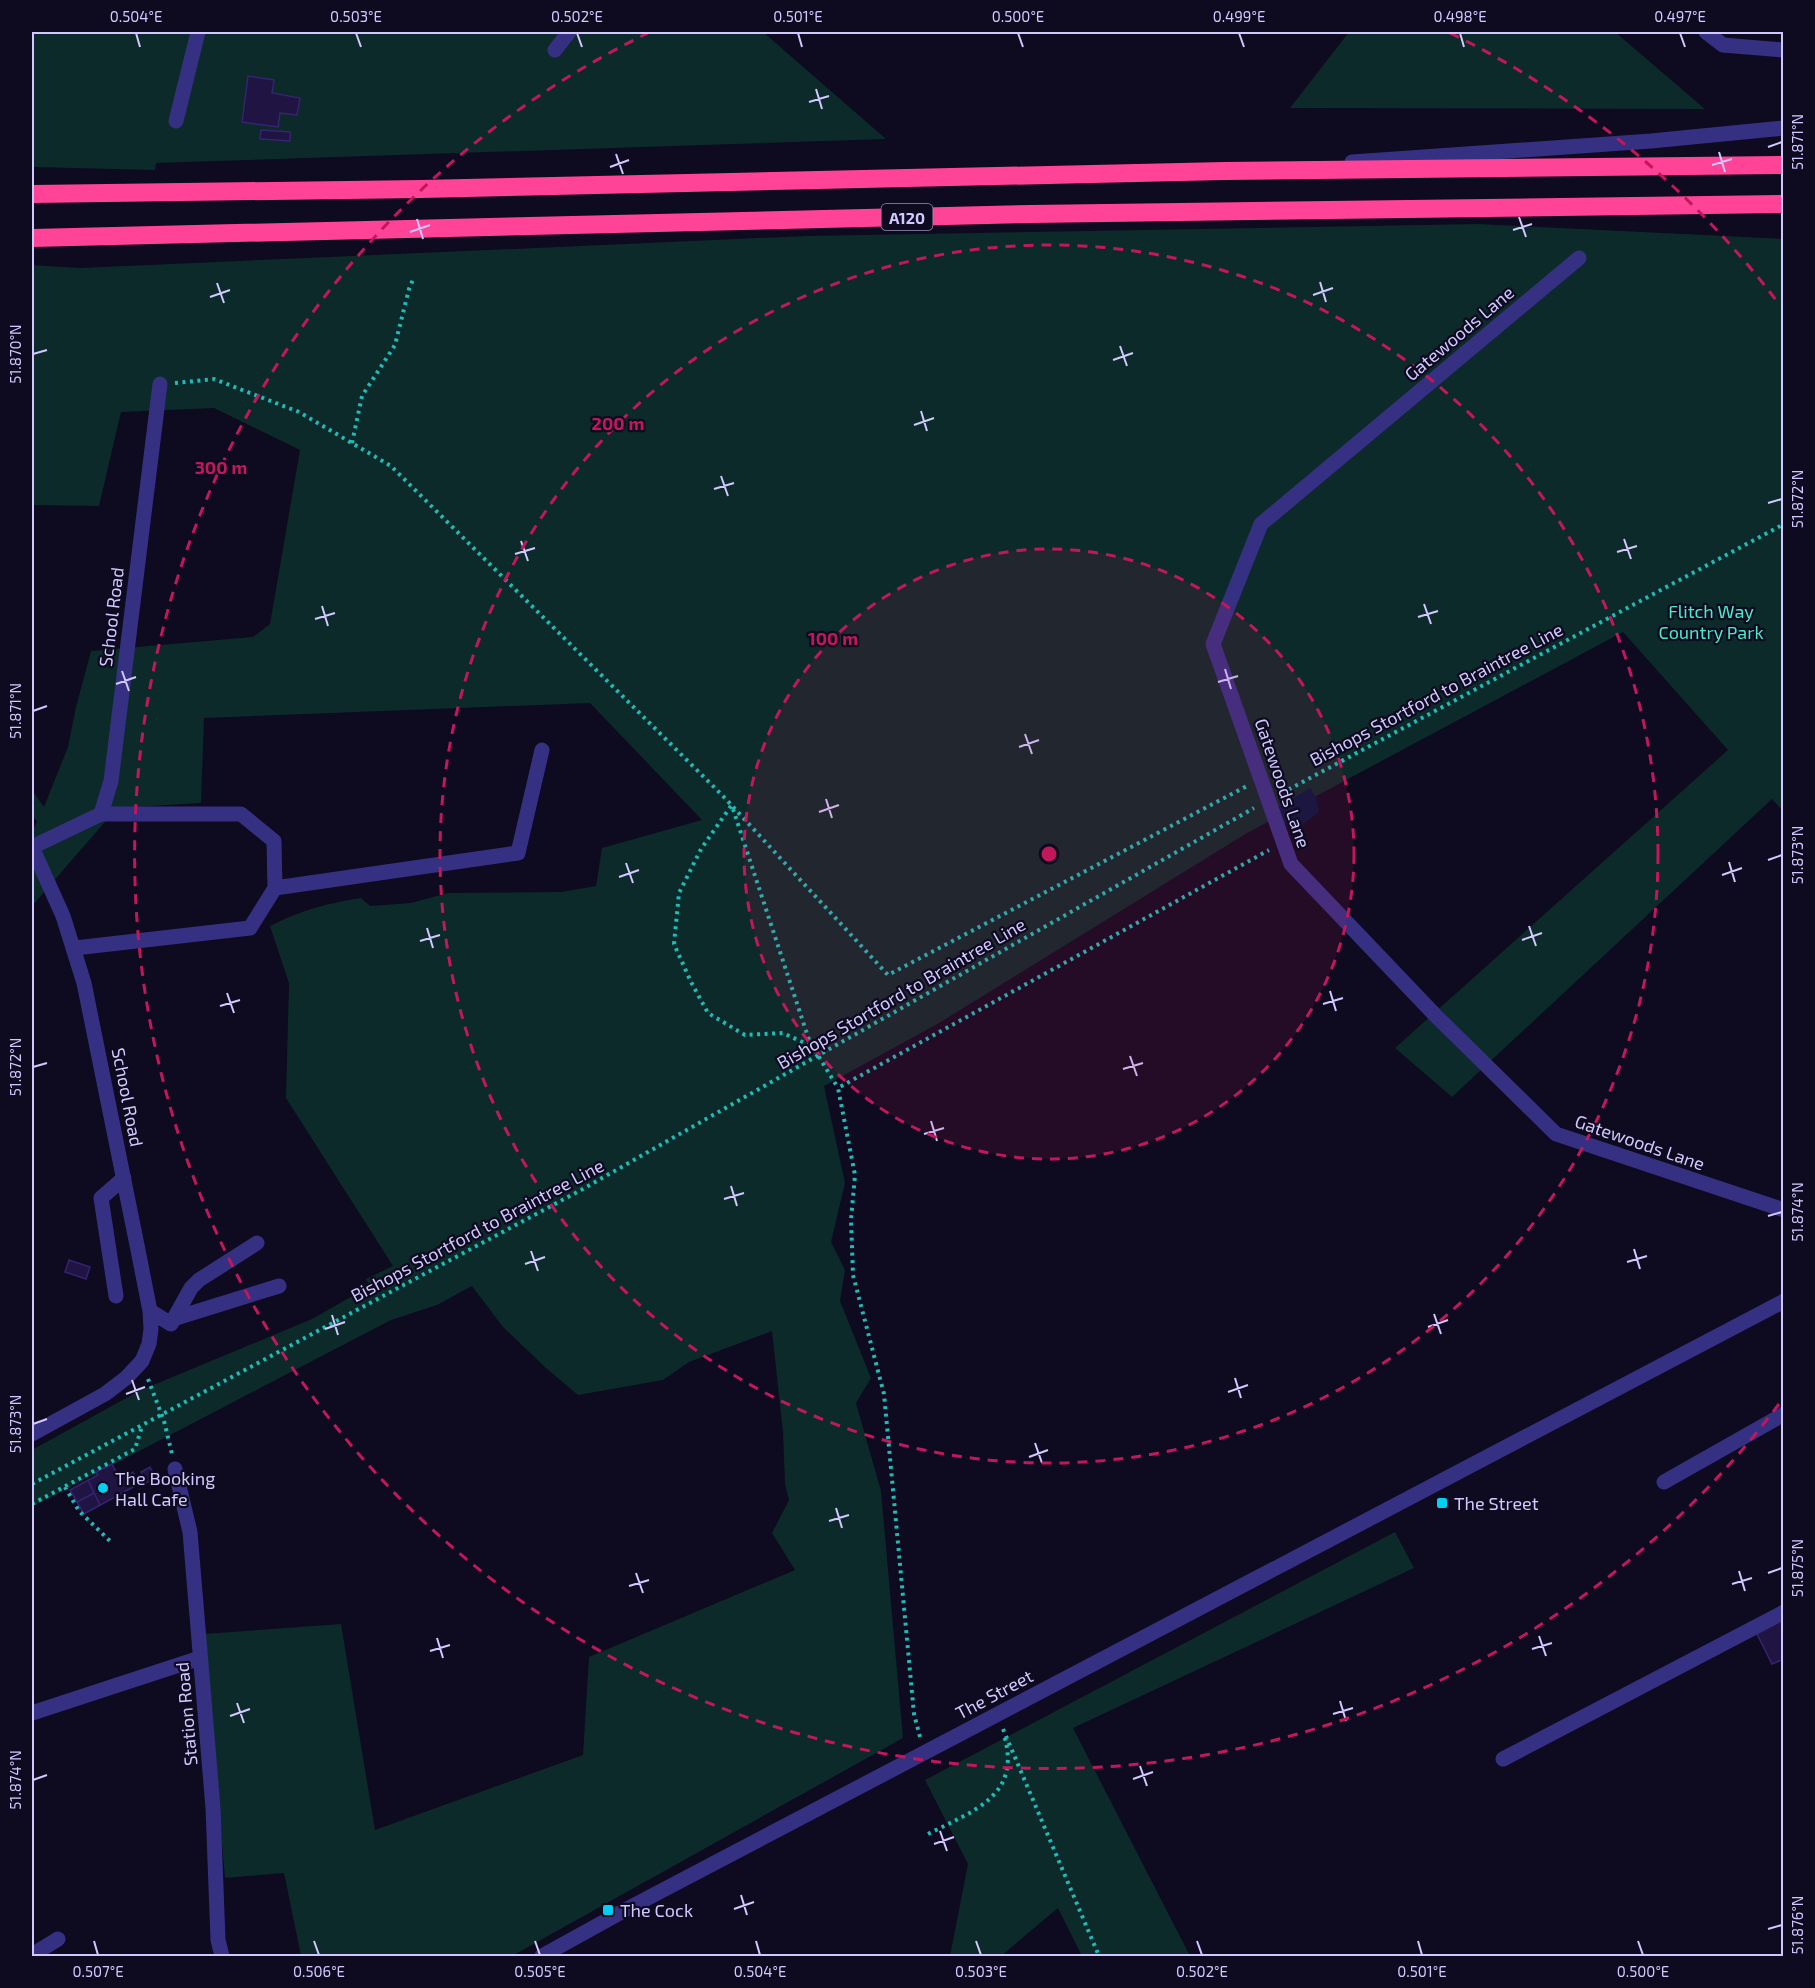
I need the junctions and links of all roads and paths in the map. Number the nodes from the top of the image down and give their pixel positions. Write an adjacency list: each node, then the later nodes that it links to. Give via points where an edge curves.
1 (198, 32): 6 (street)
2 (569, 32): 4 (street)
3 (1706, 32): 5 (street, via 1723,45)
4 (555, 50)
5 (1784, 50)
6 (176, 121)
7 (1784, 128): 9 (street)
8 (1784, 165): 9 (highway, A120)
9 (1224, 171): 10 (highway, A120)
10 (32, 194)
11 (1784, 204): 12 (highway, A120, via 1031,214)
12 (32, 238)
13 (1579, 258): 19 (street, Gatewoods Lane, via 1262,524 1213,644)
14 (414, 277): 16 (path, via 395,345 362,396)
15 (160, 384): 16 (path, via 214,379 299,412); 22 (street, School Road, via 111,781)
16 (352, 443): 21 (path, via 391,466)
17 (1784, 524): 20 (path, Bishops Stortford to Braintree Line)
18 (542, 750): 25 (street, via 518,853)
19 (1261, 779): 20 (street, Gatewoods Lane); 21 (path, via 888,975)
20 (1268, 801): 23 (street, Gatewoods Lane); 39 (path, Bishops Stortford to Braintree Line, via 581,1190)
21 (731, 806): 27 (path); 27 (path, via 701,849 679,893 674,944 708,1013 745,1035 783,1033)
22 (101, 814): 24 (street, School Road); 25 (street, via 241,814 274,841)
23 (1283, 843): 28 (path); 30 (street, Gatewoods Lane, via 1291,864 1556,1134)
24 (32, 847): 26 (street, School Road)
25 (275, 888): 26 (street, via 250,928)
26 (75, 948): 29 (street, School Road)
27 (811, 1046): 28 (path)
28 (838, 1088): 52 (path, via 855,1175 851,1220 853,1275 884,1394 914,1714)
29 (124, 1178): 33 (street, via 100,1198); 35 (street, School Road)
30 (1784, 1210)
31 (257, 1244): 36 (street, via 191,1288)
32 (279, 1286): 36 (street)
33 (116, 1296)
34 (1784, 1301): 51 (street, The Street)
35 (150, 1311): 36 (street, via 171,1324); 37 (street, School Road, via 149,1344)
36 (176, 1318)
37 (142, 1361): 39 (path); 41 (street, via 105,1394)
38 (1784, 1414): 43 (street)
39 (162, 1415): 40 (path, Bishops Stortford to Braintree Line); 42 (path)
40 (142, 1426): 44 (path, Bishops Stortford to Braintree Line); 45 (path, via 135,1449)
41 (32, 1434)
42 (175, 1469): 49 (street, Station Road, via 190,1532)
43 (1664, 1482)
44 (32, 1484)
45 (65, 1487): 46 (path); 47 (path, via 79,1511)
46 (32, 1504)
47 (110, 1541)
48 (1784, 1612): 53 (street)
49 (200, 1658): 50 (street); 57 (street, Station Road)
50 (32, 1713)
51 (997, 1714): 52 (street, The Street); 54 (path, via 1009,1752 1006,1776 996,1794 978,1809); 59 (path)
52 (923, 1753): 58 (street, The Street)
53 (1503, 1759)
54 (928, 1834)
55 (57, 1939): 56 (street)
56 (32, 1955)
57 (222, 1956)
58 (542, 1956)
59 (1099, 1956)

